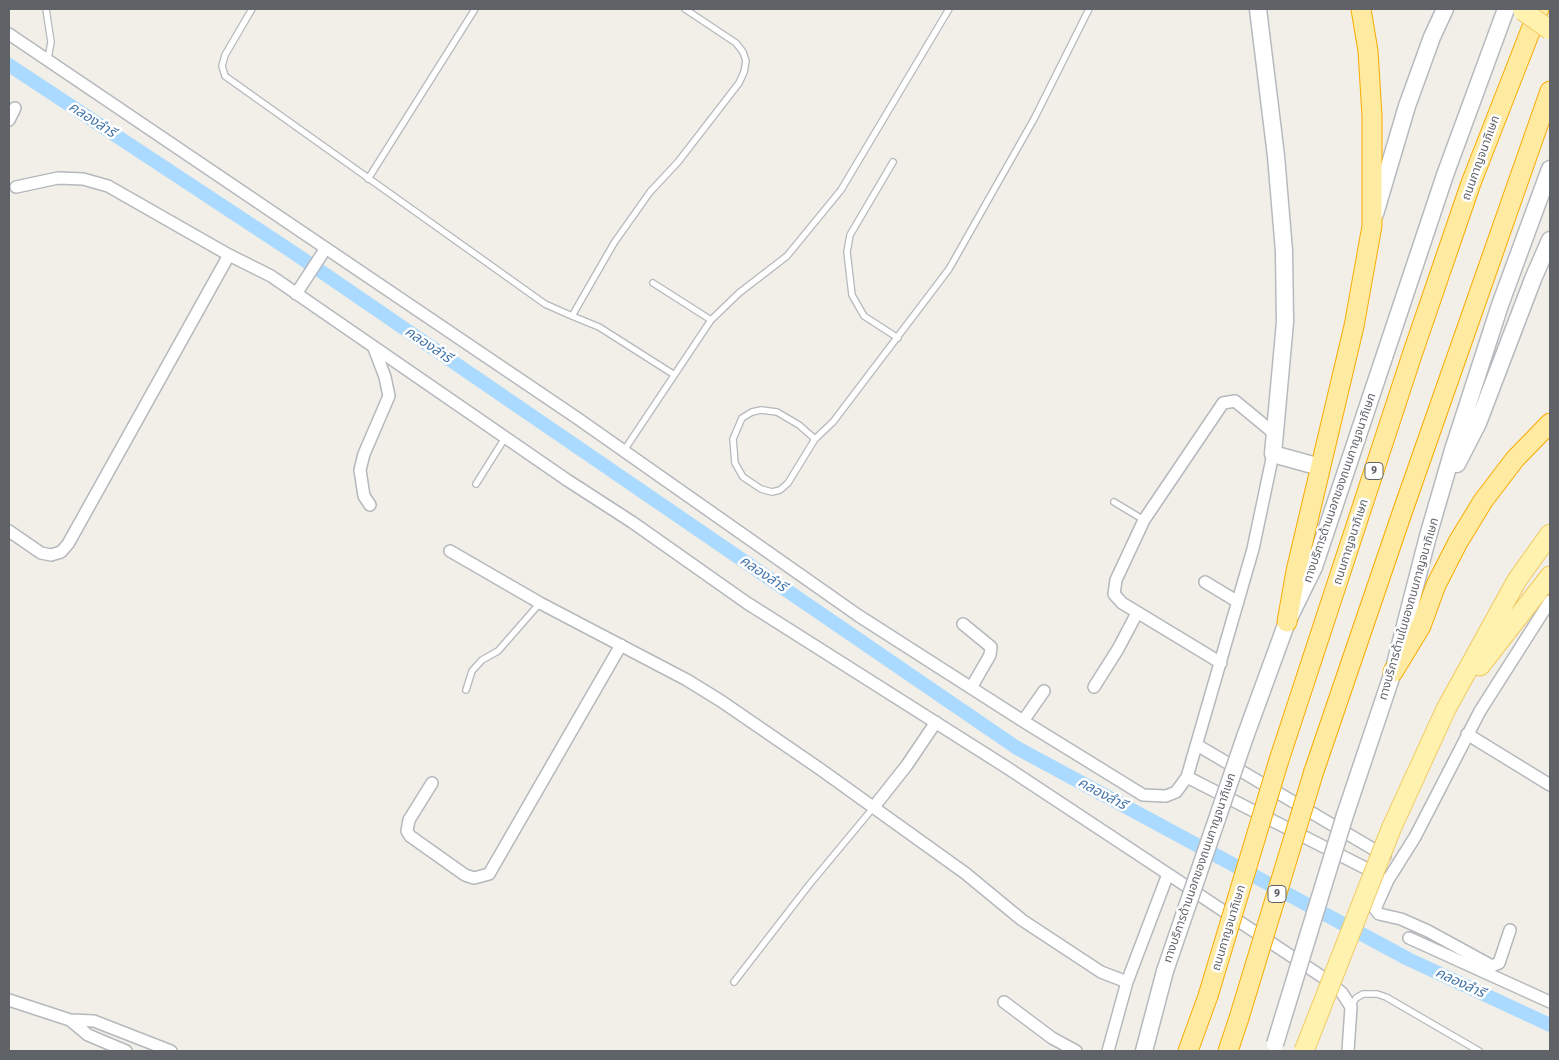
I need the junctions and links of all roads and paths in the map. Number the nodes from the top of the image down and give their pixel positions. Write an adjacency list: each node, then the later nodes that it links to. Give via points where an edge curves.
1 (46, 9): 13 (lane, via 51,42)
2 (252, 9): 19 (lane, via 225,55 222,66 225,76)
3 (475, 9): 19 (lane)
4 (685, 9): 27 (lane, via 736,43 744,52 744,72 614,243)
5 (950, 9): 28 (lane, via 841,190 786,256)
6 (1089, 9): 29 (lane, via 1034,119 953,261)
7 (1258, 9): 33 (main road, via 1284,251 1285,322)
8 (1361, 9): 21 (highway, via 1368,51 1372,116)
9 (1445, 9): 21 (main road, via 1407,106)
10 (1522, 9): 11 (main road, bridge); 54 (main road, ทางบริการด้านนอกของถนนกาญจนาภิเษก, via 1445,175 1314,568); 90 (highway, ถนนกาญจนาภิเษก / 9, bridge, via 1471,183 1279,760 1208,996)
11 (1550, 30)
12 (9, 34): 13 (street)
13 (48, 59): 23 (street)
14 (1550, 91): 91 (highway, 9, bridge, via 1314,771)
15 (16, 108): 16 (street)
16 (9, 120)
17 (893, 162): 29 (lane, via 850,235 847,252 852,295 860,309 871,321)
18 (1550, 168): 40 (main road, ทางบริการด้านในของถนนกาญจนาภิเษก, via 1500,305)
19 (368, 179): 27 (lane, via 545,304)
20 (16, 187): 24 (street, via 58,178 83,179 108,186)
21 (1372, 226): 38 (highway, via 1354,326)
22 (1550, 240): 40 (main road, via 1478,423)
23 (324, 251): 26 (street); 36 (street)
24 (229, 255): 26 (street); 44 (street, via 68,544 61,552 41,553)
25 (653, 283): 28 (lane)
26 (296, 294): 30 (street)
27 (572, 316): 31 (lane, via 599,327)
28 (711, 320): 31 (lane)
29 (898, 338): 35 (lane, via 833,422)
30 (374, 348): 34 (street); 42 (street, via 389,396 360,470 364,496)
31 (673, 374): 36 (lane)
32 (1550, 422): 58 (highway, via 1515,459 1483,501 1436,585 1421,626)
33 (1275, 434): 37 (main road); 43 (street, via 1234,401 1224,403)
34 (506, 438): 39 (lane); 65 (street, via 747,603)
35 (815, 439): 35 (lane, via 777,412 752,412 742,418 733,439 738,471 752,485 772,492 780,490 794,475)
36 (623, 452): 60 (street, via 859,616)
37 (1273, 454): 38 (main road); 50 (street, via 1259,526)
38 (1320, 466): 54 (highway)
39 (476, 484)
40 (1444, 488): 58 (main road, ทางบริการด้านในของถนนกาญจนาภิเษก, via 1428,536)
41 (1114, 502): 43 (lane)
42 (370, 505)
43 (1144, 520): 52 (street, via 1124,559 1114,589 1117,599)
44 (9, 531)
45 (1550, 534): 63 (main road, via 1513,588)
46 (450, 551): 51 (street)
47 (1550, 576): 63 (main road)
48 (1205, 582): 50 (street)
49 (1550, 600): 53 (street)
50 (1238, 602): 57 (street)
51 (540, 603): 56 (street); 61 (lane, via 498,651 482,660 472,671)
52 (1137, 612): 57 (street); 59 (street)
53 (1546, 616): 66 (street)
54 (1287, 622): 89 (main road, ทางบริการด้านนอกของถนนกาญจนาภิเษก, bridge, via 1166,971)
55 (963, 624): 60 (street, via 991,648)
56 (621, 645): 69 (street, via 489,874 474,878 465,875 410,836 407,831 409,820); 71 (street, via 722,700)
57 (1221, 663): 67 (street)
58 (1393, 672): 84 (main road, ทางบริการด้านในของถนนกาญจนาภิเษก, bridge)
59 (1094, 687)
60 (971, 688): 64 (street)
61 (466, 690)
62 (1044, 691): 64 (street)
63 (1446, 709): 92 (main road, bridge, via 1391,829)
64 (1023, 721): 68 (street, via 1143,795 1166,796 1176,792)
65 (936, 722): 71 (street); 73 (street)
66 (1467, 734): 70 (street); 72 (street, via 1415,837)
67 (1197, 745): 68 (street); 72 (street)
68 (1187, 777): 74 (street)
69 (432, 783)
70 (1550, 785)
71 (873, 808): 77 (lane); 78 (street, via 965,874 1022,920 1102,972)
72 (1397, 863): 74 (street)
73 (1163, 871): 78 (street); 82 (street, via 1327,980 1342,993)
74 (1388, 880): 75 (street, via 1376,912 1428,931 1492,966 1499,963)
75 (1510, 930)
76 (1409, 938): 81 (street)
77 (734, 982)
78 (1127, 982): 88 (street)
79 (9, 1000): 83 (street)
80 (1004, 1002): 87 (street, via 1052,1038)
81 (1550, 1002)
82 (1351, 1007): 93 (street); 94 (lane, via 1356,998 1364,994 1386,997)
83 (70, 1020): 85 (street, via 88,1035); 86 (street, via 94,1021)
84 (1273, 1047)
85 (126, 1051)
86 (171, 1051)
87 (1076, 1051)
88 (1108, 1051)
89 (1144, 1051)
90 (1188, 1051)
91 (1228, 1051)
92 (1304, 1051)
93 (1348, 1051)
94 (1479, 1051)

